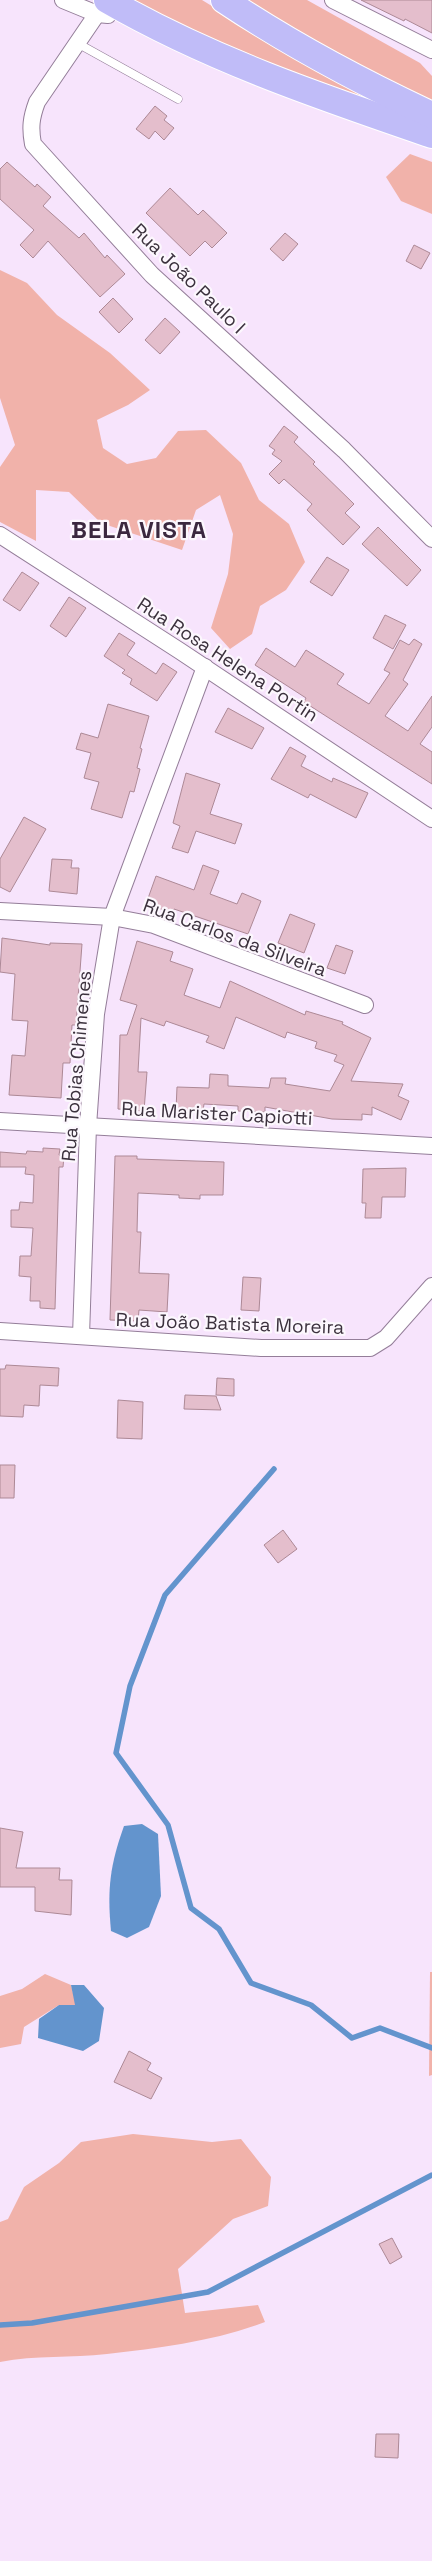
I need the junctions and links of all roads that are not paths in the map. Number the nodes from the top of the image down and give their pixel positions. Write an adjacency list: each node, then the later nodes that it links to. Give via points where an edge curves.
1 (63, 0): 4 (street)
2 (224, 0): 8 (highway, via 275,34 361,82)
3 (333, 0): 6 (street)
4 (102, 7): 5 (street, Rua João Paulo I); 9 (highway, via 138,18 299,90)
5 (77, 43): 7 (lane); 11 (street, Rua João Paulo I, via 37,102 30,130 33,144 152,275 344,450)
6 (432, 50)
7 (178, 99)
8 (432, 115)
9 (432, 135)
10 (0, 536): 12 (street, Rua Rosa Helena Portin)
11 (432, 539)
12 (205, 667): 13 (street, Rua Rosa Helena Portin); 15 (street, Rua Tobias Chimenes)
13 (432, 819)
14 (0, 911): 15 (street, Rua Carlos da Silveira)
15 (112, 917): 16 (street, Rua Carlos da Silveira, via 154,925); 18 (street, Rua Tobias Chimenes, via 96,1014)
16 (365, 1005)
17 (0, 1121): 18 (street, Rua Marister Capiotti)
18 (88, 1126): 19 (street, Rua Marister Capiotti); 22 (street, Rua Tobias Chimenes)
19 (432, 1146)
20 (432, 1286): 22 (street, Rua João Batista Moreira, via 386,1338 370,1348 261,1348)
21 (0, 1331): 22 (street, Rua João Batista Moreira)
22 (81, 1336)

